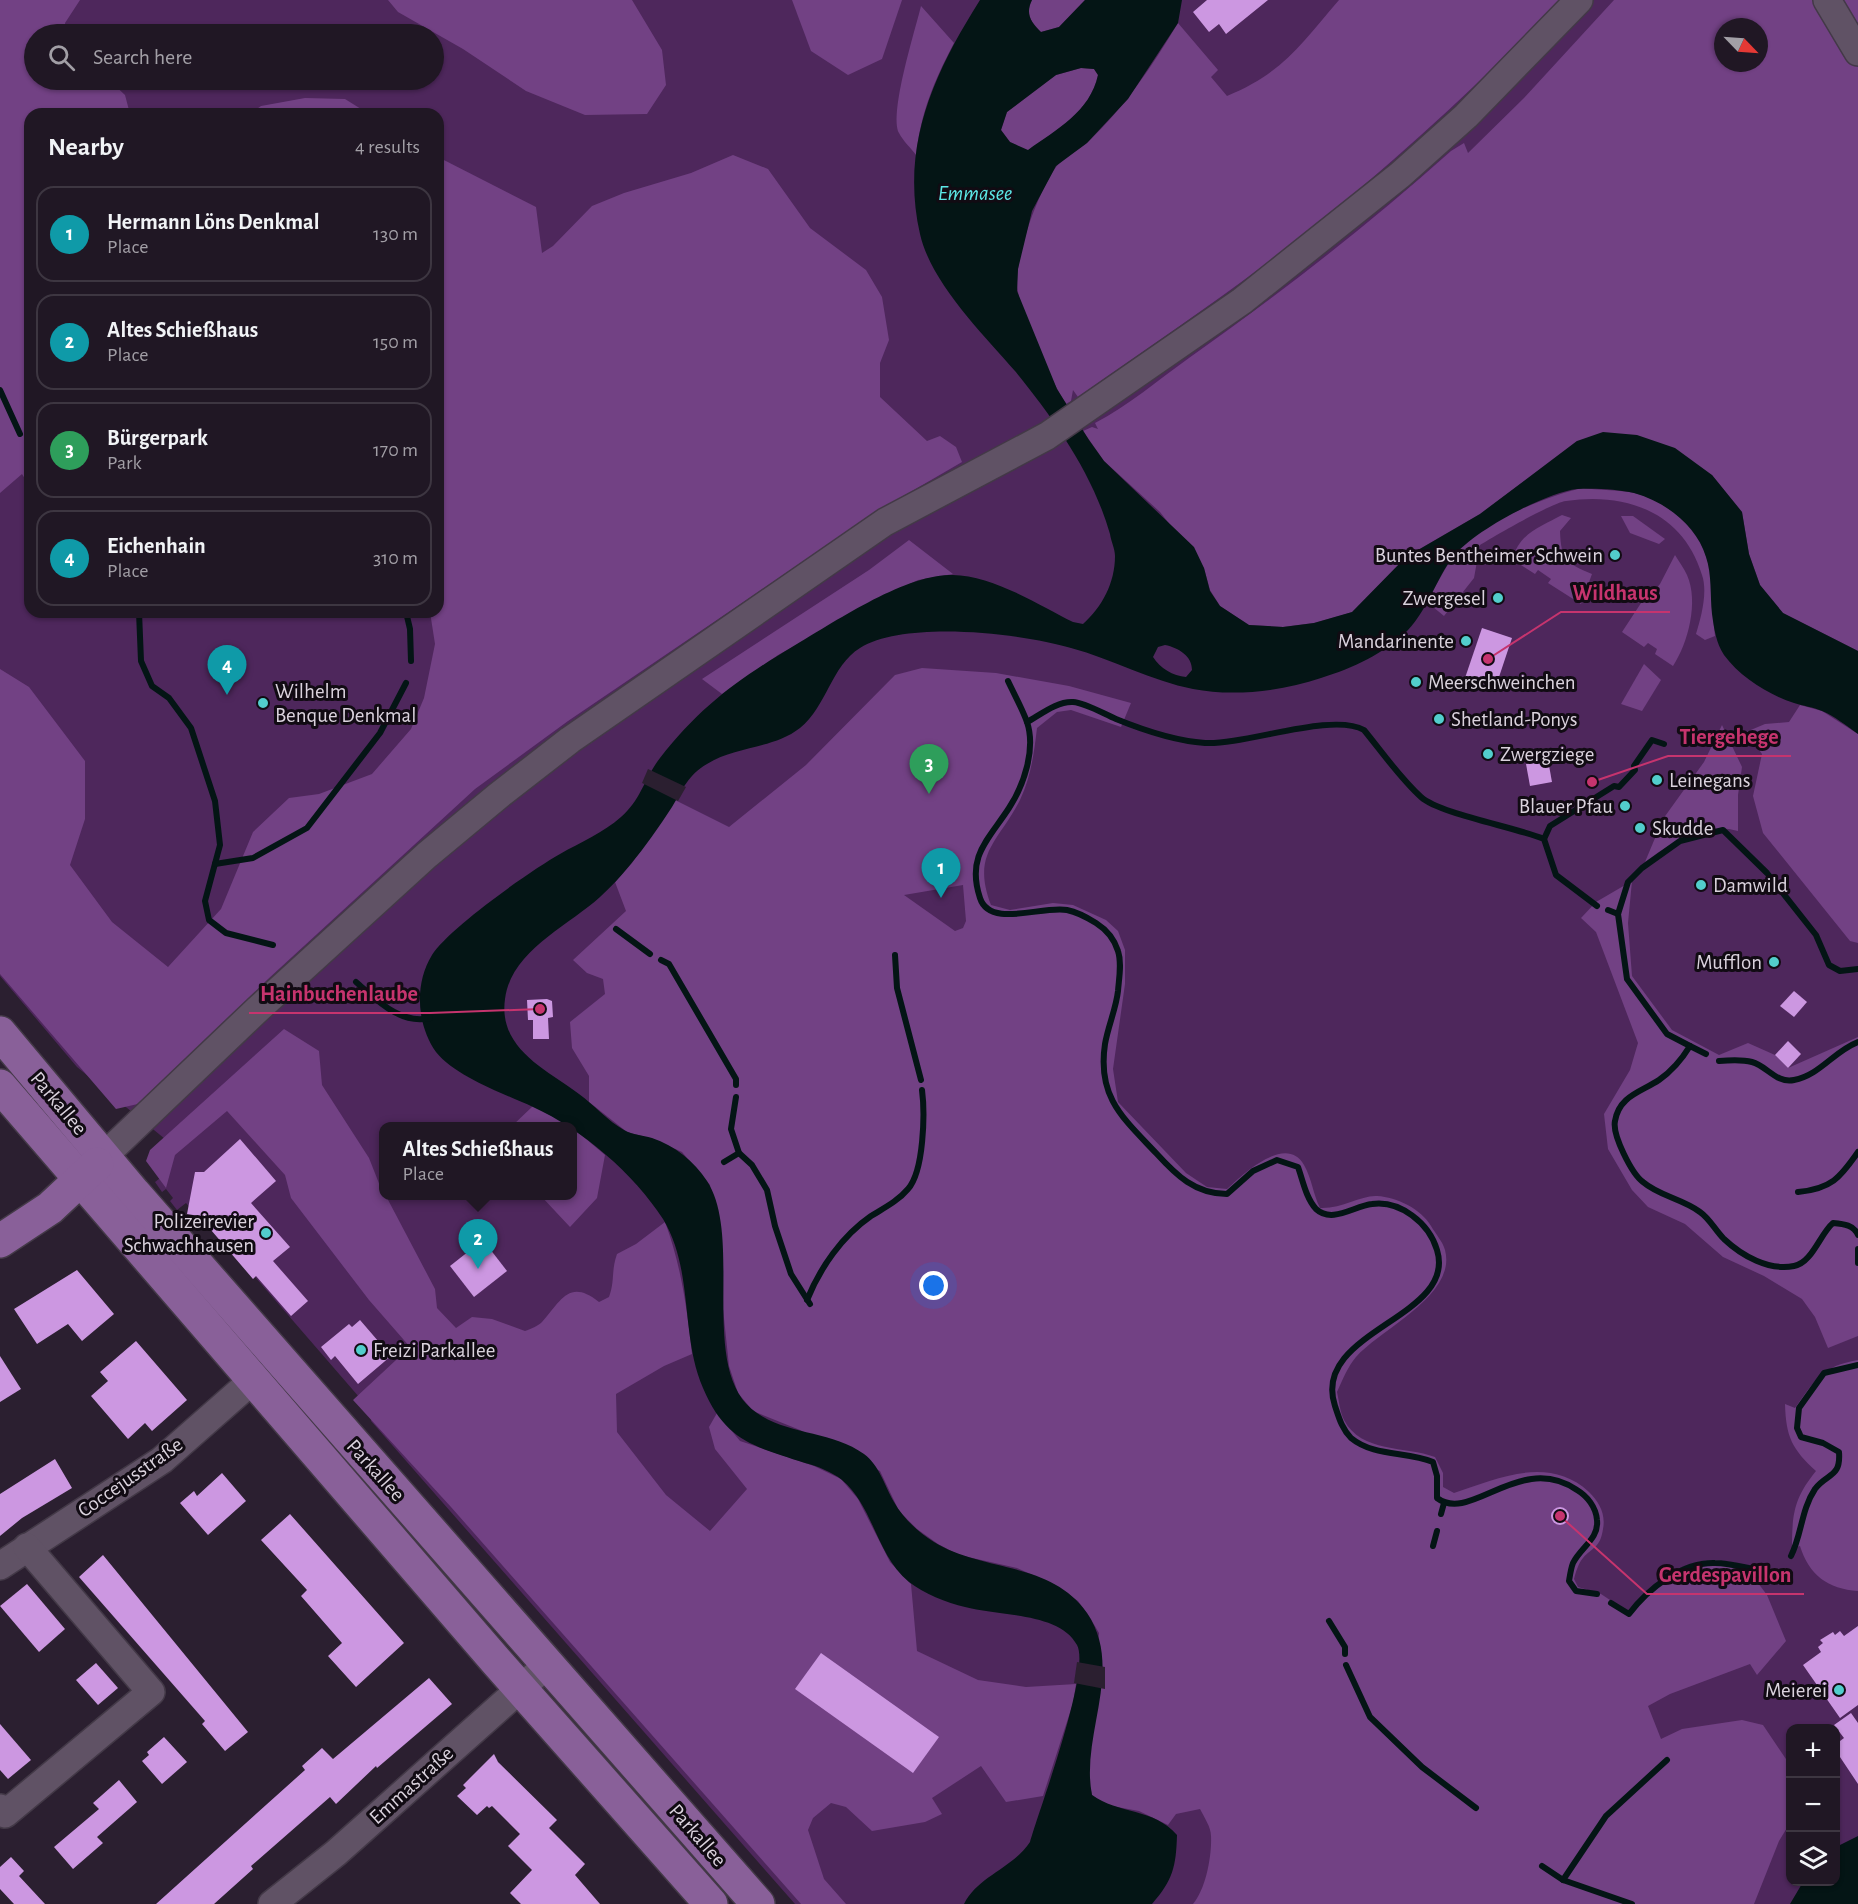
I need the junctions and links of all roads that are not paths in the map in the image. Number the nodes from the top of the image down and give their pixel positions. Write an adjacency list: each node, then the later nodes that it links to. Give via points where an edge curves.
1 (1579, 0): 6 (street, via 1466,116 1382,191 1242,301 1047,436 885,522 570,740 427,855)
2 (1827, 0): 3 (street)
3 (1858, 52)
4 (0, 1033): 6 (main road, Parkallee)
5 (0, 1086): 7 (main road, Parkallee)
6 (104, 1156): 7 (main road); 12 (main road, Parkallee)
7 (80, 1179): 8 (main road, via 50,1208); 9 (main road, Parkallee)
8 (0, 1241)
9 (252, 1380): 10 (street, Coccejusstraße, via 162,1460); 13 (main road, Parkallee)
10 (27, 1547): 11 (street, Coccejusstraße); 14 (street, via 151,1692 5,1814)
11 (0, 1566)
12 (548, 1664): 13 (street, Emmastraße); 17 (main road, Parkallee)
13 (520, 1688): 15 (street, Emmastraße, via 336,1853); 16 (main road, Parkallee)
14 (0, 1808)
15 (273, 1904)
16 (711, 1904)
17 (758, 1904)

